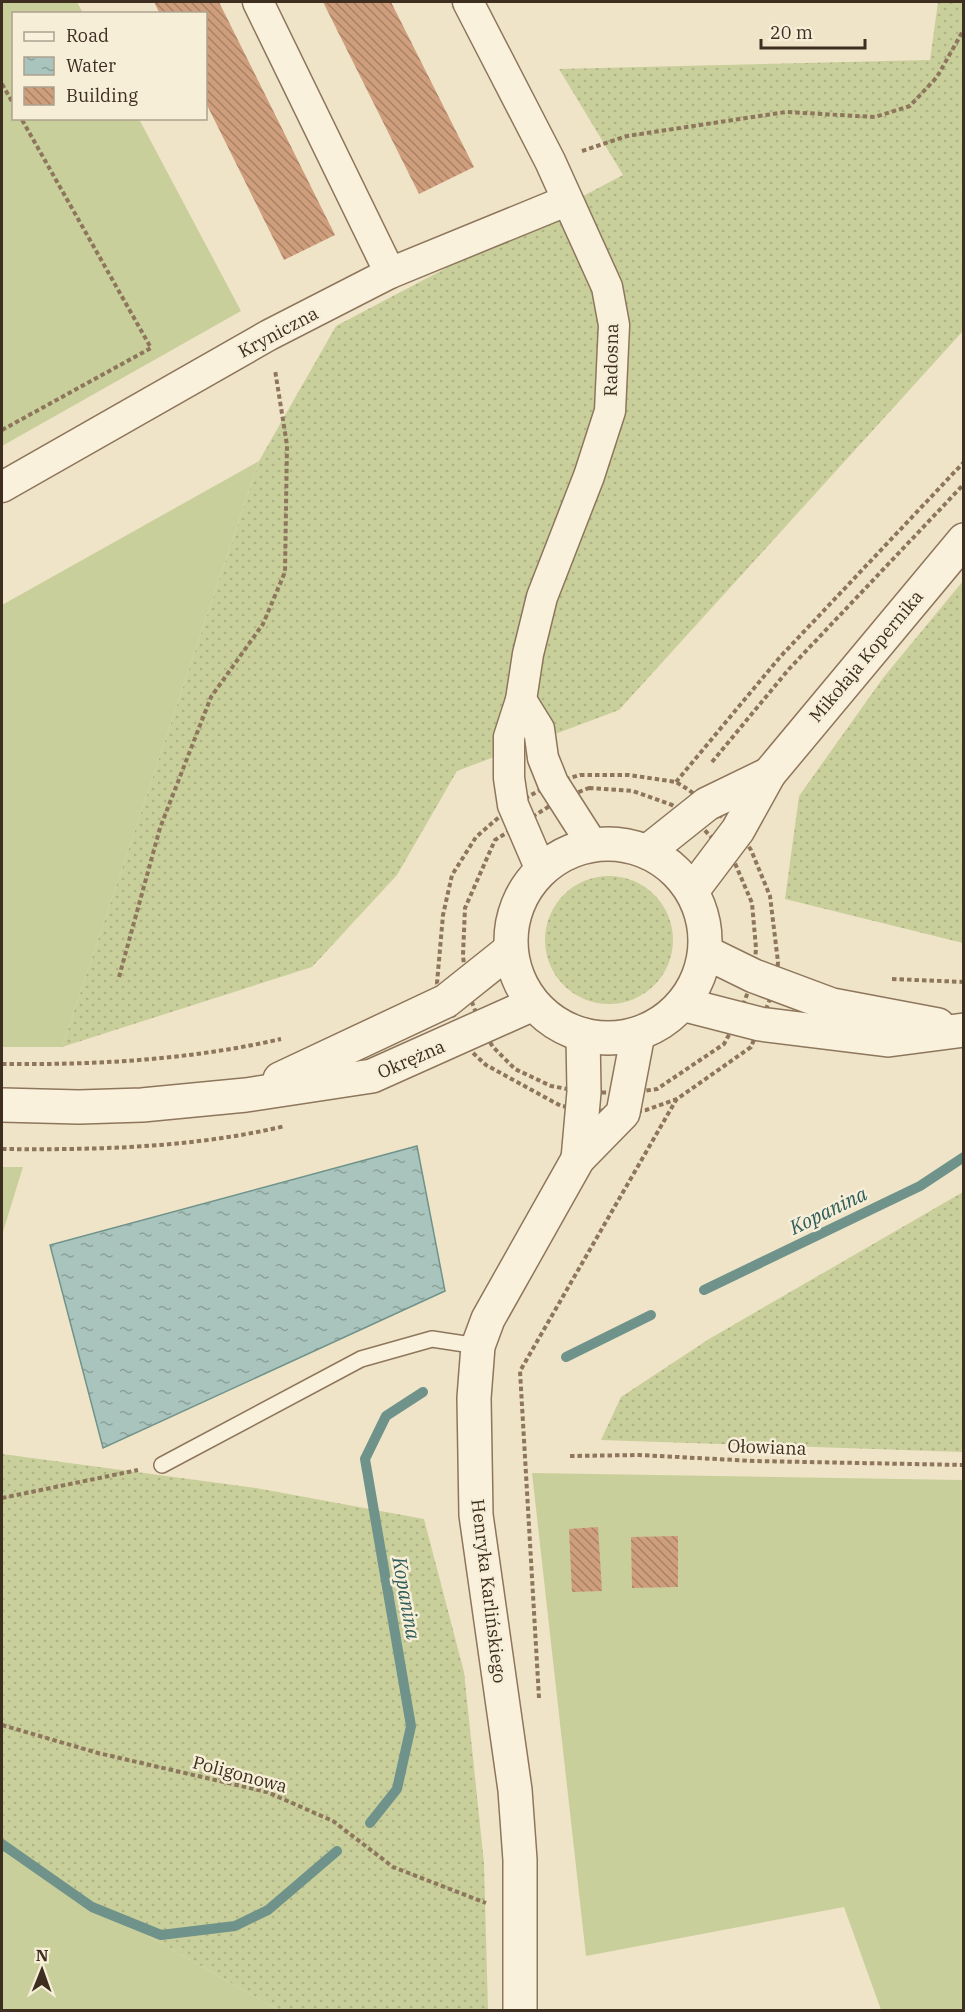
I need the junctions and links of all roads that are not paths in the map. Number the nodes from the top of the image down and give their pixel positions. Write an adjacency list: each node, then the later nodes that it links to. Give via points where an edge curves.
1 (258, 2): 4 (street)
2 (468, 2): 3 (street, Radosna, via 550,161)
3 (566, 201): 4 (street, Kryniczna); 7 (street, Radosna, via 607,287 614,325 610,411 542,597)
4 (390, 273): 5 (street, Kryniczna, via 269,335)
5 (2, 487)
6 (963, 540): 8 (street, Mikołaja Kopernika)
7 (521, 700): 9 (street, via 539,729 543,758 553,783); 11 (street, Radosna, via 509,737 509,778 513,805)
8 (769, 774): 10 (street, Mikołaja Kopernika, via 697,792 693,818); 12 (street, Mikołaja Kopernika, via 738,830)
9 (592, 844): 10 (street, via 621,844); 11 (street, via 565,853)
10 (648, 851): 12 (street, via 672,867)
11 (541, 870): 13 (street, via 522,893 515,911)
12 (692, 891): 14 (street, via 704,920)
13 (510, 950): 15 (street, via 518,978); 20 (street, Okrężna)
14 (705, 952): 16 (street, via 697,981); 17 (street, via 832,1005)
15 (533, 1004): 19 (street, via 555,1023); 20 (street, Okrężna, via 372,1076)
16 (682, 1004): 17 (street, via 760,1024 888,1040); 18 (street, via 662,1022)
17 (963, 1030)
18 (638, 1034): 19 (street, via 612,1038); 22 (street, Henryka Karlińskiego, via 623,1113)
19 (583, 1035): 22 (street, Henryka Karlińskiego)
20 (246, 1095): 21 (street, Okrężna, via 142,1105)
21 (2, 1105)
22 (578, 1159): 23 (street, Henryka Karlińskiego, via 488,1319)
23 (478, 1346): 24 (lane, via 432,1339 361,1359); 25 (street, Henryka Karlińskiego, via 474,1398 476,1515 515,1790)
24 (162, 1465)
25 (520, 2010)

